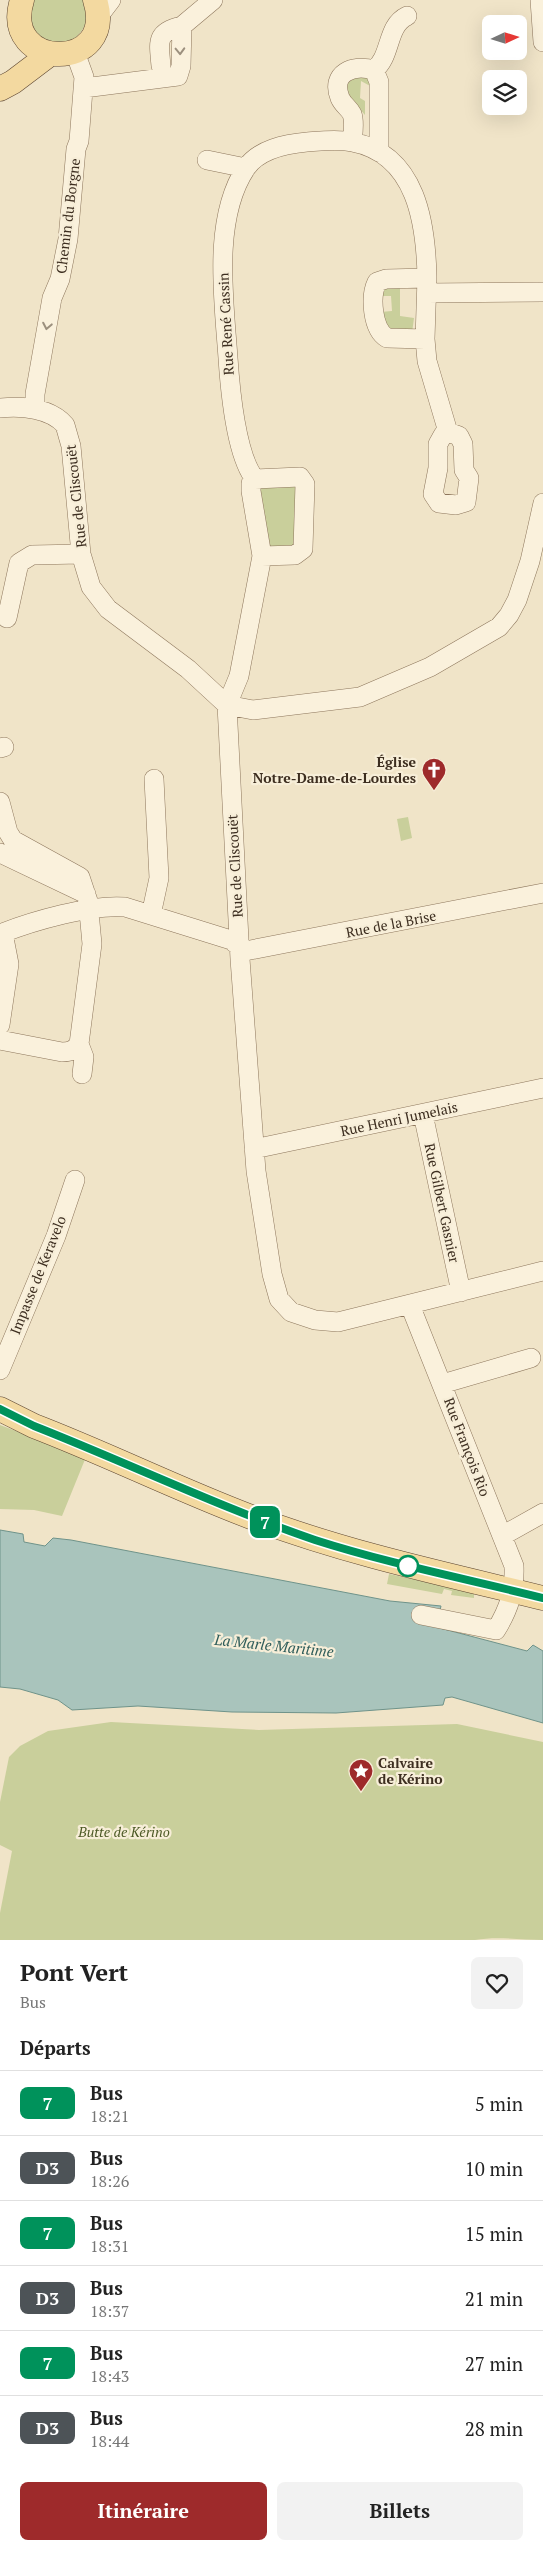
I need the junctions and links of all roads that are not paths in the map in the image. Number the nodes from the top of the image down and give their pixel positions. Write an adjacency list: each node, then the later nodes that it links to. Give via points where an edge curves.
1 (22, 0): 7 (main road, via 19,16)
2 (213, 0): 6 (street)
3 (540, 0): 8 (street)
4 (101, 6): 9 (main road, via 89,41)
5 (407, 16): 12 (street, via 394,29 384,60)
6 (182, 26): 11 (street, via 161,35); 14 (street, one-way to 14, via 178,76)
7 (24, 34): 10 (main road, via 32,45); 13 (main road)
8 (543, 42)
9 (75, 52): 10 (main road, via 58,56); 14 (street, Chemin du Borgne, via 84,77)
10 (50, 54): 13 (main road)
11 (161, 66)
12 (374, 70): 15 (street, via 352,68 343,73 339,81 339,96 352,117); 16 (street, via 379,82)
13 (2, 87)
14 (84, 88): 23 (street, Chemin du Borgne, one-way to 23, via 68,239 60,279 52,298)
15 (352, 142): 16 (street, Rue René Cassin); 18 (street, Rue René Cassin, via 312,142 274,148 264,152)
16 (379, 152): 19 (street, Rue René Cassin, via 403,172 415,195 427,248)
17 (207, 160): 18 (street)
18 (246, 168): 25 (street, Rue René Cassin, via 227,220 223,286 233,404 246,463)
19 (427, 286): 20 (street); 21 (street, Rue René Cassin); 21 (street, via 380,279 374,288 375,321 382,335 387,338)
20 (543, 292)
21 (425, 339): 24 (street, Rue René Cassin, via 427,361)
22 (0, 408): 23 (street, Rue de Cliscouët)
23 (35, 410): 27 (street, Rue de Cliscouët, via 54,416 68,430)
24 (448, 432)
25 (255, 479): 28 (street, Rue René Cassin, via 251,483); 28 (street, via 300,478 304,484 303,549 295,555)
26 (543, 503): 30 (street, via 530,561 509,615 499,627 435,674 360,697 253,710)
27 (81, 554): 29 (street, via 32,555 19,563); 30 (street, Rue de Cliscouët, via 91,587 102,604 188,669)
28 (262, 556): 30 (street, Rue René Cassin, via 239,676)
29 (7, 618)
30 (226, 705): 38 (street, Rue de Cliscouët)
31 (154, 779): 36 (street, via 159,878)
32 (0, 802): 35 (street, via 13,840 75,872 83,883)
33 (0, 853): 35 (street)
34 (543, 893): 38 (street, Rue de la Brise, via 406,916 250,950)
35 (87, 902): 36 (street, via 125,907); 37 (street); 41 (street, via 92,944)
36 (151, 915): 38 (street, via 231,940)
37 (1, 934): 39 (street, via 9,964)
38 (239, 948): 45 (street, Rue de Cliscouët)
39 (0, 1025)
40 (0, 1040): 41 (street, via 62,1052 70,1052)
41 (79, 1044): 42 (street, via 84,1057)
42 (82, 1074)
43 (543, 1088): 44 (street, Rue Henri Jumelais)
44 (423, 1114): 45 (street, Rue Henri Jumelais); 48 (street, Rue Gilbert Gasnier)
45 (254, 1149): 49 (street, Rue de Cliscouët, via 272,1274 284,1306 304,1318 338,1322)
46 (75, 1180): 51 (street, Impasse de Keravelo, via 56,1236)
47 (543, 1271): 48 (street, Rue de Cliscouët)
48 (461, 1292): 49 (street, Rue de Cliscouët)
49 (410, 1305): 52 (street, Rue François Rio)
50 (531, 1358): 52 (street)
51 (0, 1370)
52 (442, 1384): 57 (street, Rue François Rio)
53 (0, 1409): 55 (main road)
54 (0, 1416): 55 (main road)
55 (34, 1426): 58 (main road, via 250,1517 316,1540 389,1562)
56 (543, 1513): 57 (street)
57 (502, 1536): 58 (street, Rue François Rio, via 514,1566)
58 (513, 1591): 59 (main road); 60 (street, Rue François Rio, via 507,1612 496,1630)
59 (543, 1598)
60 (421, 1615)

